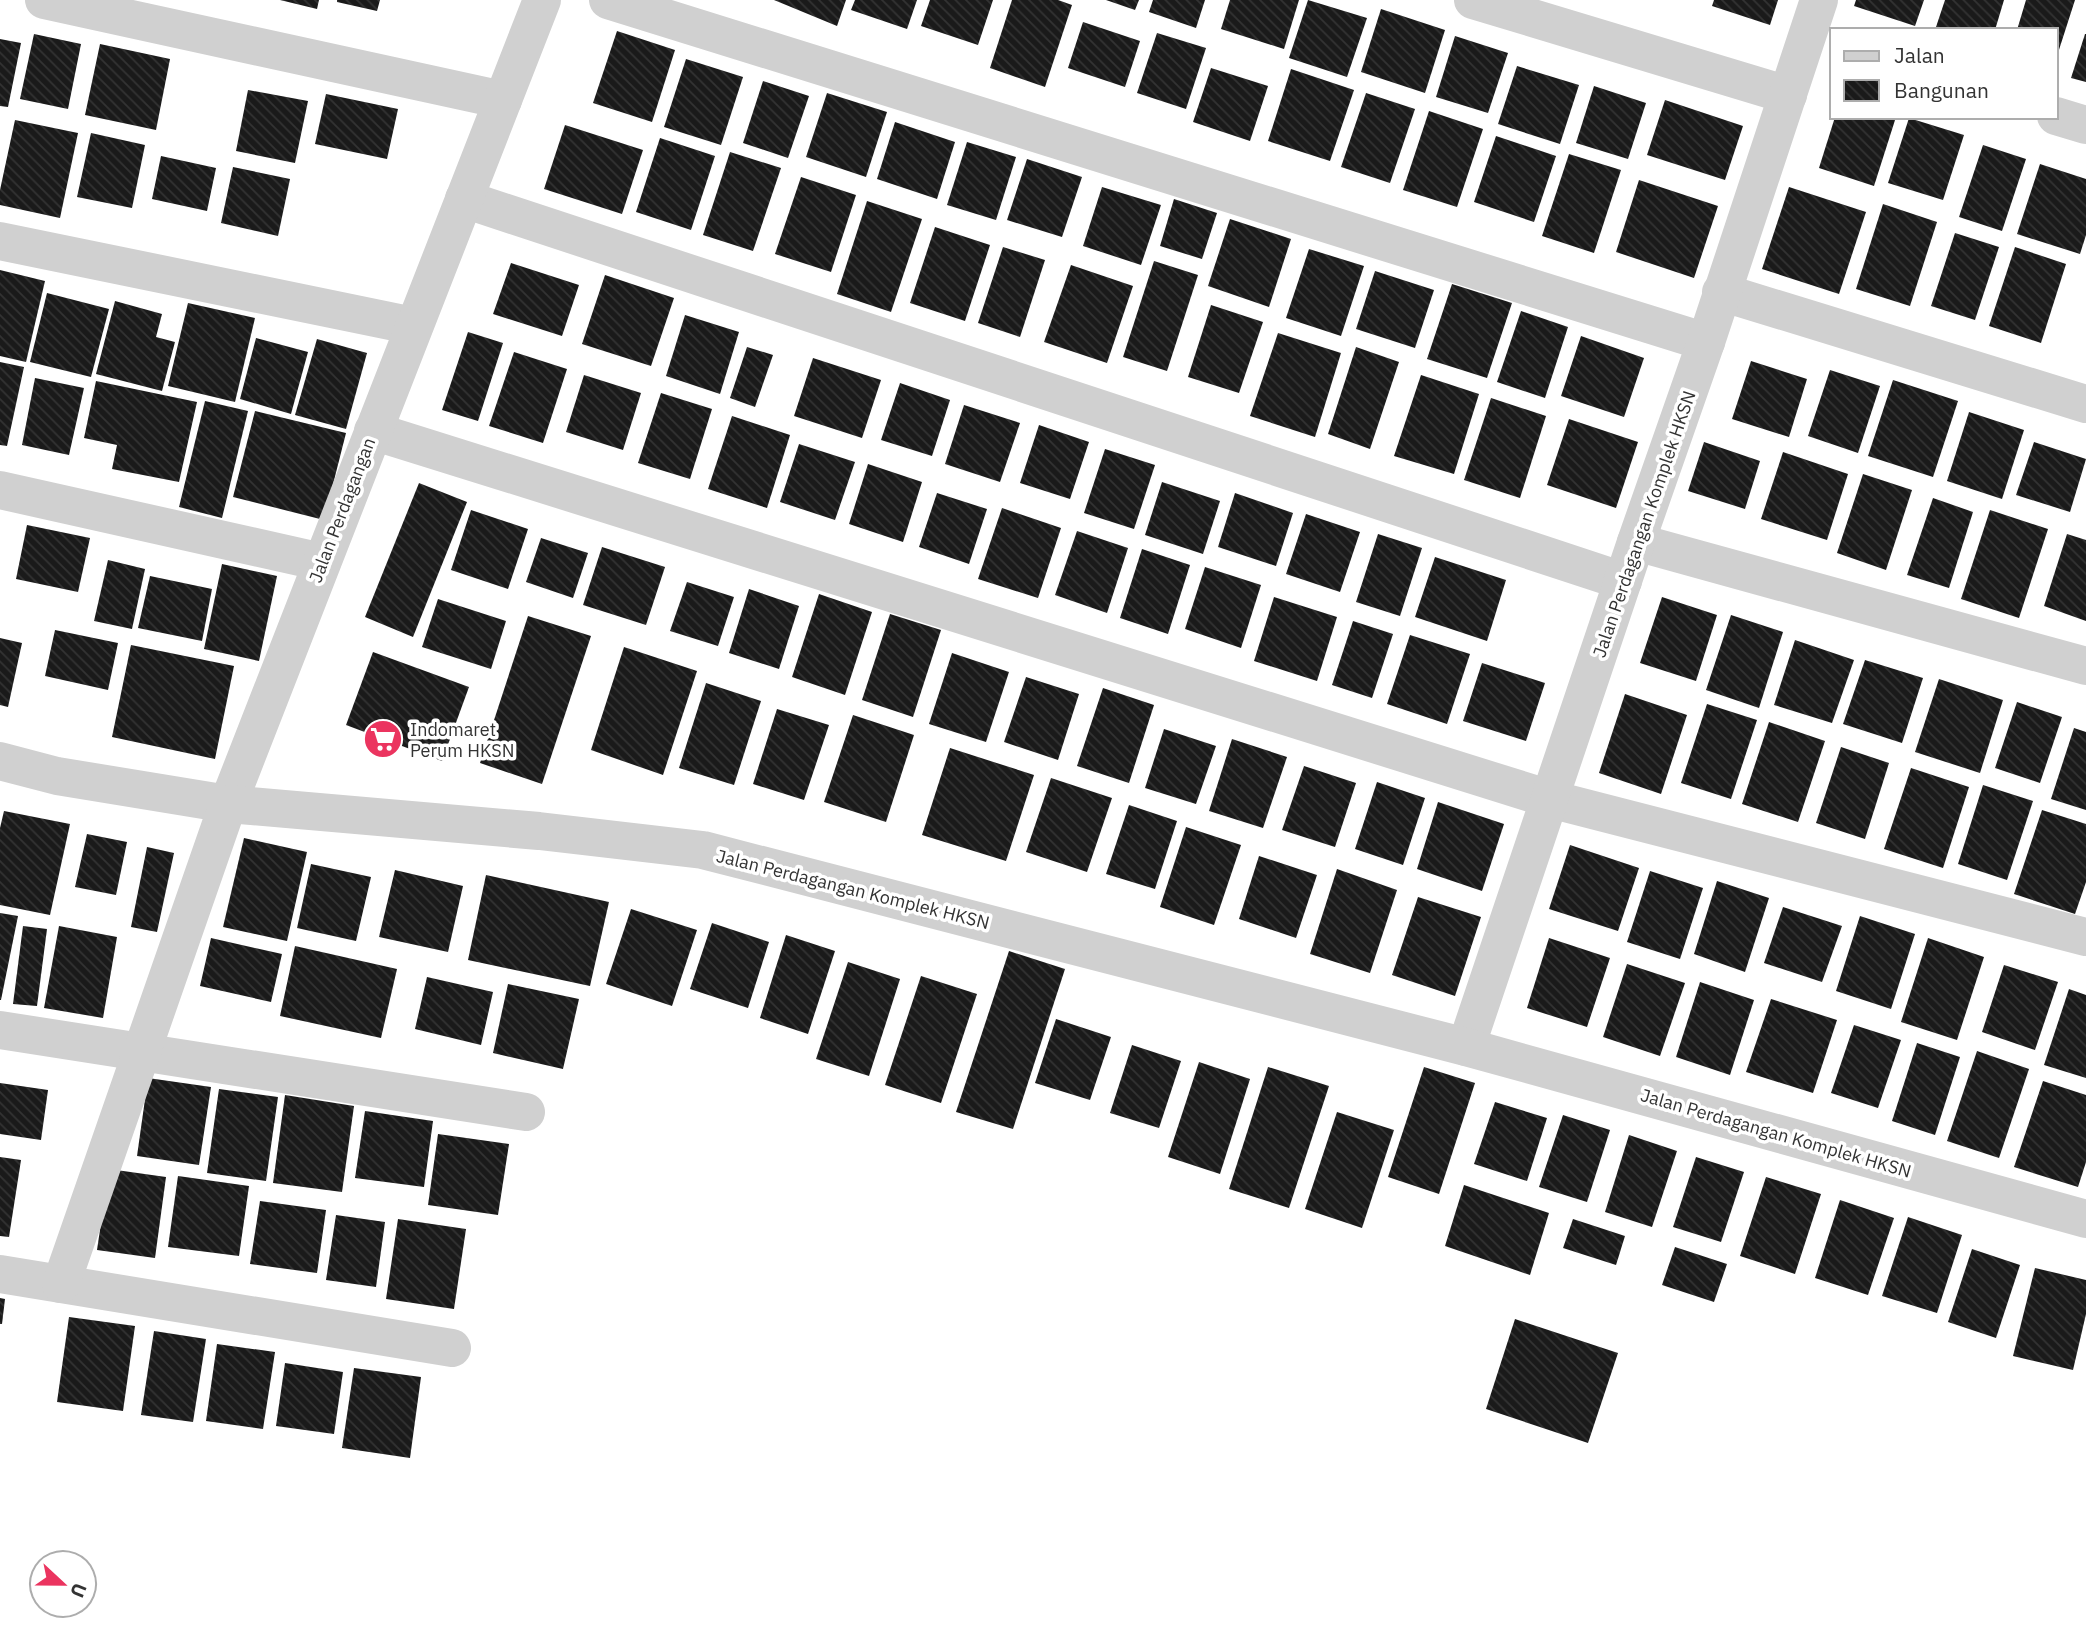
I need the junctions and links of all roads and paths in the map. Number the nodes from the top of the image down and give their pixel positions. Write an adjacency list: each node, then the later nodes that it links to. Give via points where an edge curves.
1 (44, 0): 8 (street)
2 (542, 0): 8 (street, Jalan Perdagangan)
3 (608, 0): 15 (street)
4 (1474, 0): 7 (street)
5 (1819, 0): 6 (street, Jalan Perdagangan Komplek HKSN)
6 (1819, 43): 7 (street, Jalan Perdagangan Komplek HKSN)
7 (1788, 95): 13 (street, Jalan Perdagangan Komplek HKSN)
8 (503, 100): 11 (street, Jalan Perdagangan)
9 (2058, 117): 10 (street)
10 (2086, 125)
11 (464, 199): 14 (street, Jalan Perdagangan); 21 (street)
12 (0, 241): 14 (street)
13 (1721, 292): 15 (street, Jalan Perdagangan Komplek HKSN); 16 (street)
14 (414, 326): 17 (street, Jalan Perdagangan)
15 (1706, 342): 19 (street, Jalan Perdagangan Komplek HKSN)
16 (2086, 404)
17 (373, 431): 20 (street, Jalan Perdagangan); 24 (street)
18 (0, 490): 20 (street)
19 (1636, 542): 21 (street, Jalan Perdagangan Komplek HKSN); 22 (street)
20 (322, 562): 25 (street, Jalan Perdagangan)
21 (1623, 581): 24 (street, Jalan Perdagangan Komplek HKSN)
22 (2086, 666)
23 (0, 761): 25 (street, via 57,776)
24 (1550, 799): 26 (street); 28 (street, Jalan Perdagangan Komplek HKSN)
25 (228, 804): 28 (street, Jalan Perdagangan Komplek HKSN, via 703,850); 29 (street, Jalan Perdagangan)
26 (2086, 937)
27 (0, 1030): 29 (street)
28 (1466, 1047): 31 (street, Jalan Perdagangan Komplek HKSN)
29 (141, 1052): 30 (street); 33 (street, Jalan Perdagangan)
30 (526, 1112)
31 (2086, 1219)
32 (0, 1274): 33 (street)
33 (61, 1284): 34 (street)
34 (452, 1348)

